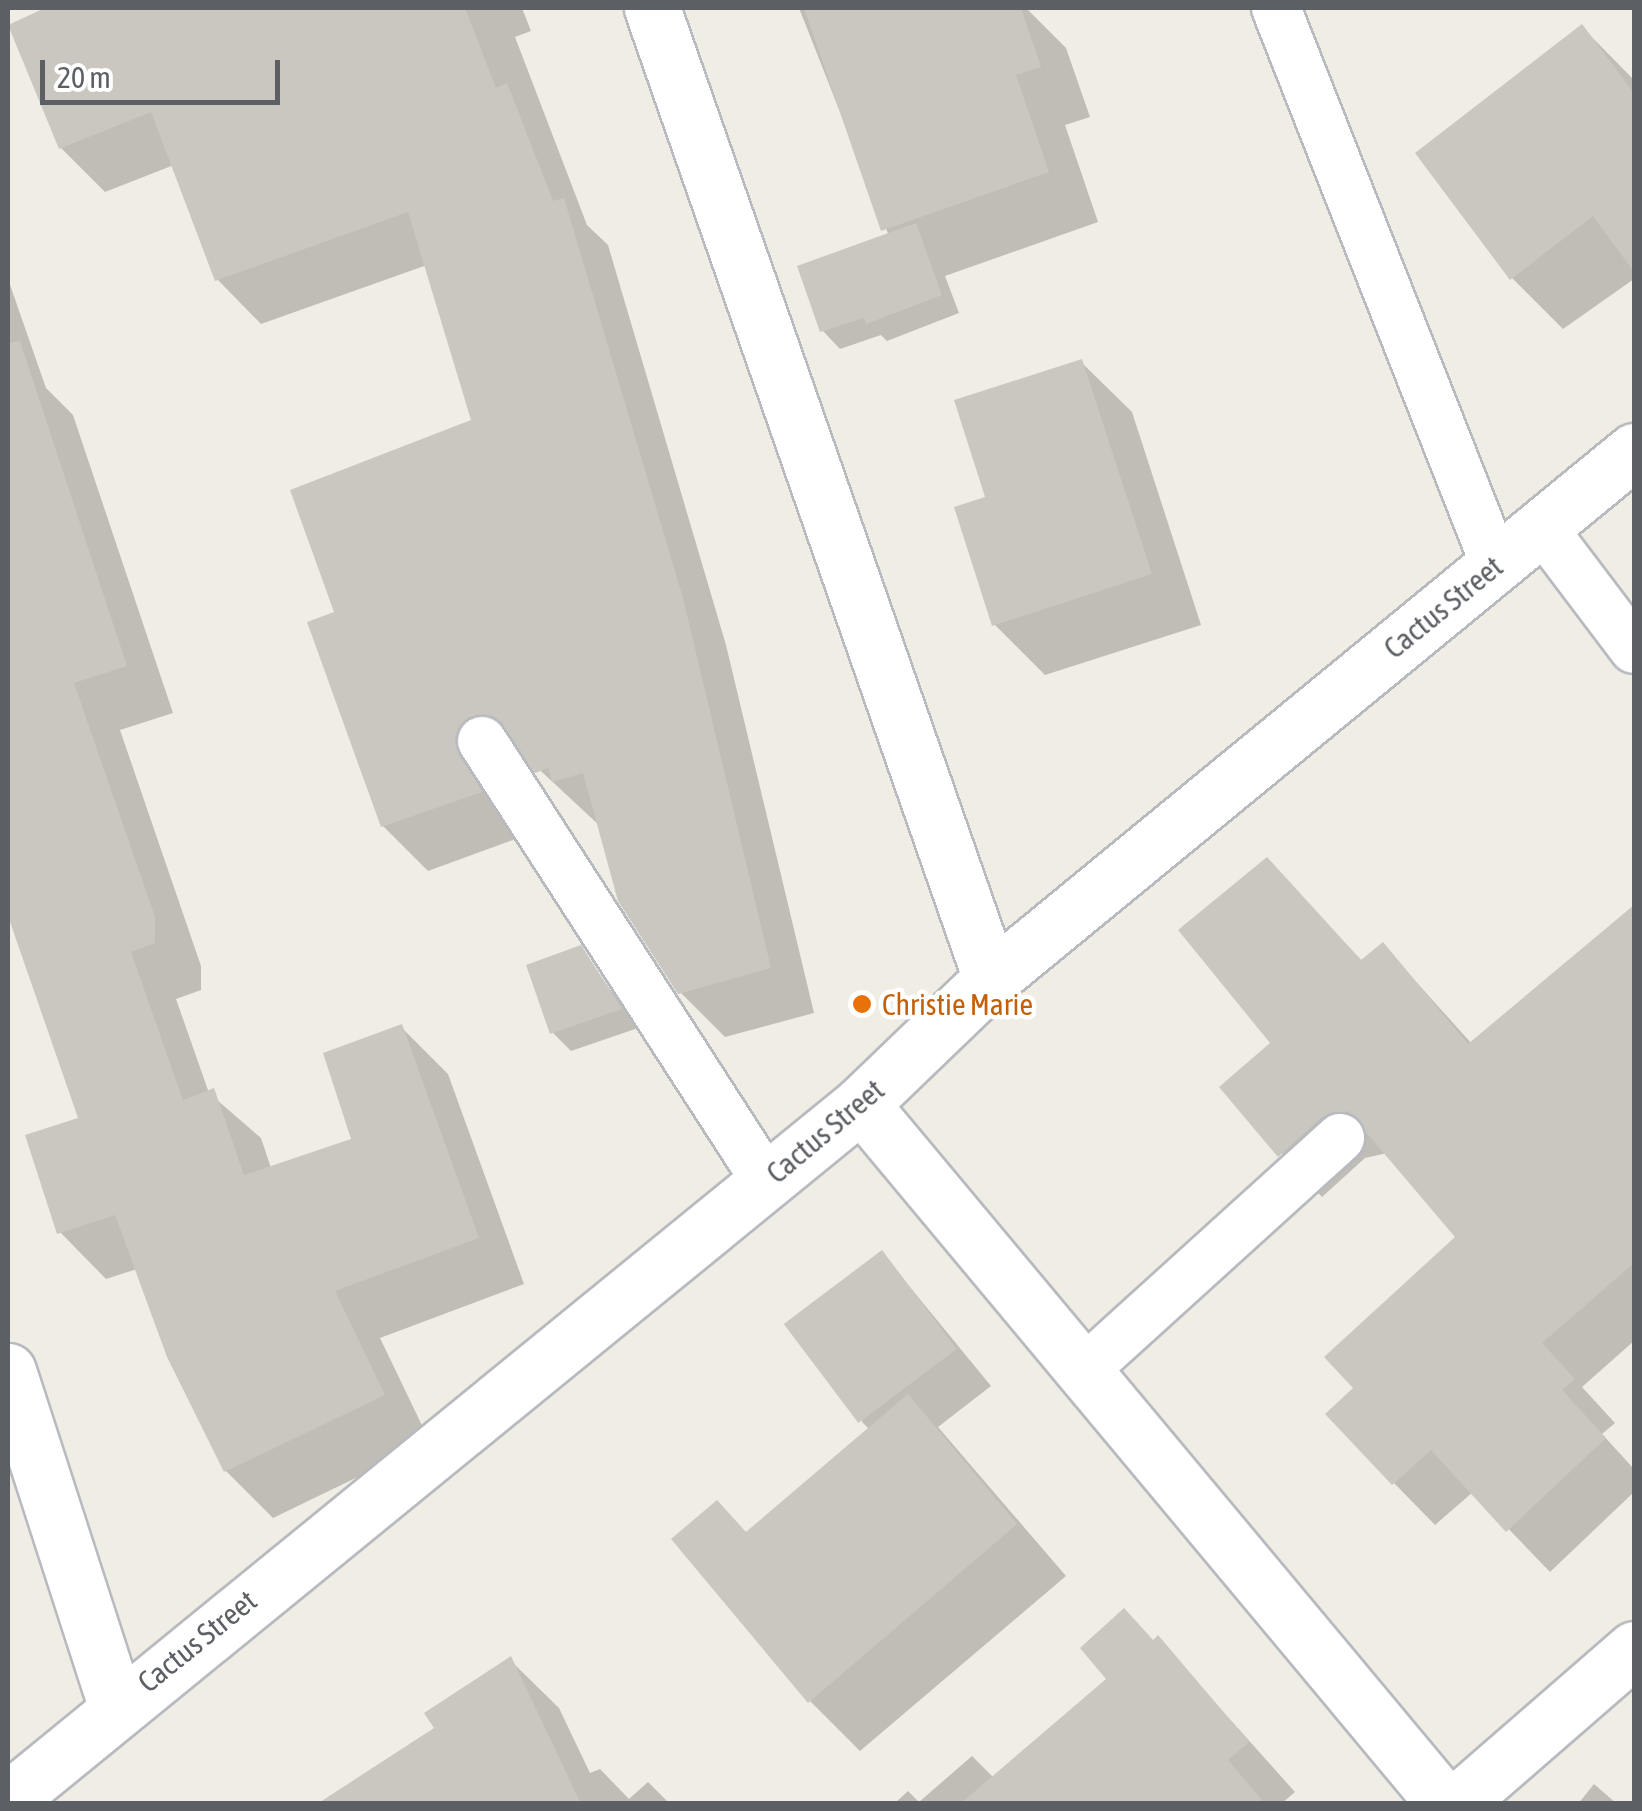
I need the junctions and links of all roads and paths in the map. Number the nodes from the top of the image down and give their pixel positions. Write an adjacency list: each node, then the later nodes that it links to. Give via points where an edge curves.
1 (652, 8): 8 (street)
2 (1276, 8): 5 (lane)
3 (1634, 451): 4 (street, Cactus Street)
4 (1542, 526): 5 (street, Cactus Street); 6 (lane)
5 (1495, 564): 8 (street, Cactus Street)
6 (1634, 649)
7 (482, 742): 11 (lane)
8 (991, 979): 9 (street, Cactus Street)
9 (861, 1104): 11 (street, Cactus Street); 13 (street)
10 (1340, 1138): 13 (lane)
11 (766, 1182): 15 (street, Cactus Street)
12 (8, 1371): 15 (street)
13 (1084, 1371): 17 (street)
14 (1634, 1648): 18 (street)
15 (116, 1706): 16 (street, Cactus Street)
16 (8, 1800)
17 (1444, 1804)
18 (1456, 1804)

